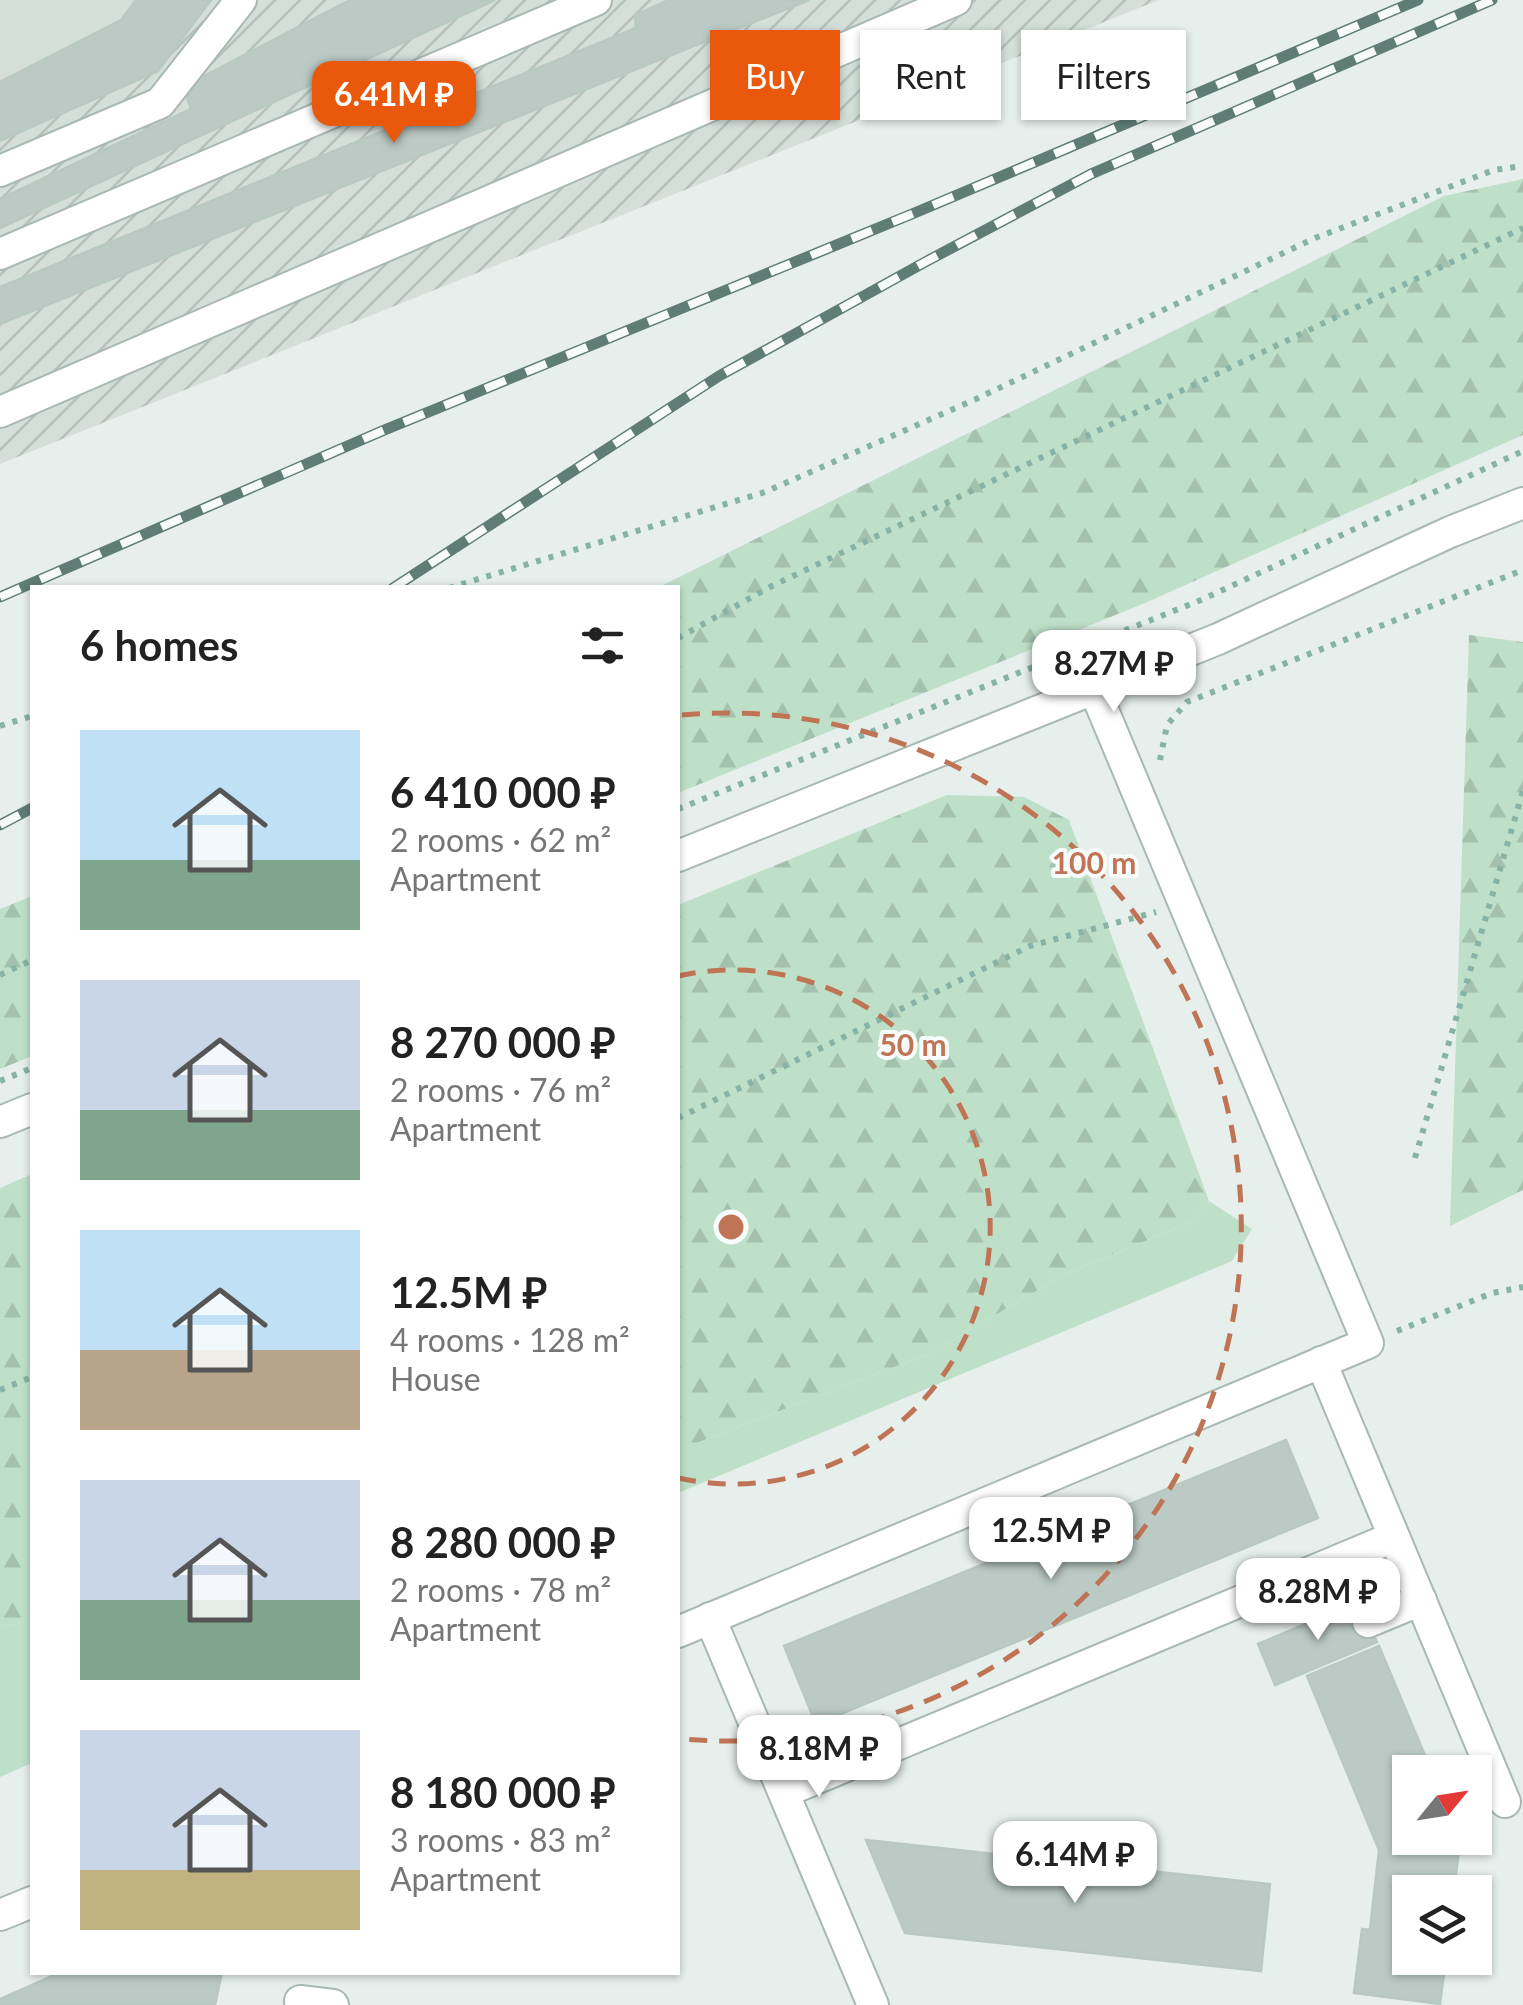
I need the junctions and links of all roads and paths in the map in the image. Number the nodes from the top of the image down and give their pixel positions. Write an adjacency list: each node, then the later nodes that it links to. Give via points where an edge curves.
1 (240, 0): 5 (street, via 160,102)
2 (596, 0): 7 (street)
3 (956, 0): 8 (street)
4 (1523, 166): 12 (path, via 1494,170 1316,238 782,484)
5 (0, 171)
6 (1523, 228): 13 (path, via 772,586)
7 (0, 254)
8 (0, 412)
9 (1523, 451): 19 (path, via 1202,600)
10 (1523, 504): 14 (street)
11 (1523, 570): 17 (path, via 1187,702 1167,725)
12 (459, 585)
13 (680, 637)
14 (1095, 690): 20 (street); 31 (street)
15 (30, 717): 16 (path)
16 (0, 726)
17 (1162, 776)
18 (1523, 791): 29 (path)
19 (680, 808)
20 (680, 855)
21 (1172, 908): 27 (path, via 1030,946)
22 (30, 961): 23 (path)
23 (0, 975)
24 (30, 1069): 25 (path)
25 (0, 1081)
26 (30, 1110): 28 (street)
27 (680, 1117)
28 (0, 1122)
29 (1415, 1158)
30 (1523, 1287): 31 (path)
31 (1368, 1342): 32 (street)
32 (1321, 1362): 35 (street); 37 (street)
33 (30, 1379): 34 (path)
34 (0, 1390)
35 (1394, 1537): 36 (street); 40 (street)
36 (1421, 1600): 38 (street); 41 (street)
37 (710, 1618): 39 (street); 40 (street)
38 (1368, 1622)
39 (680, 1631)
40 (784, 1792): 46 (street)
41 (1505, 1802)
42 (30, 1903): 43 (street)
43 (0, 1916)
44 (301, 1993): 45 (street)
45 (333, 2005)
46 (873, 2005)

